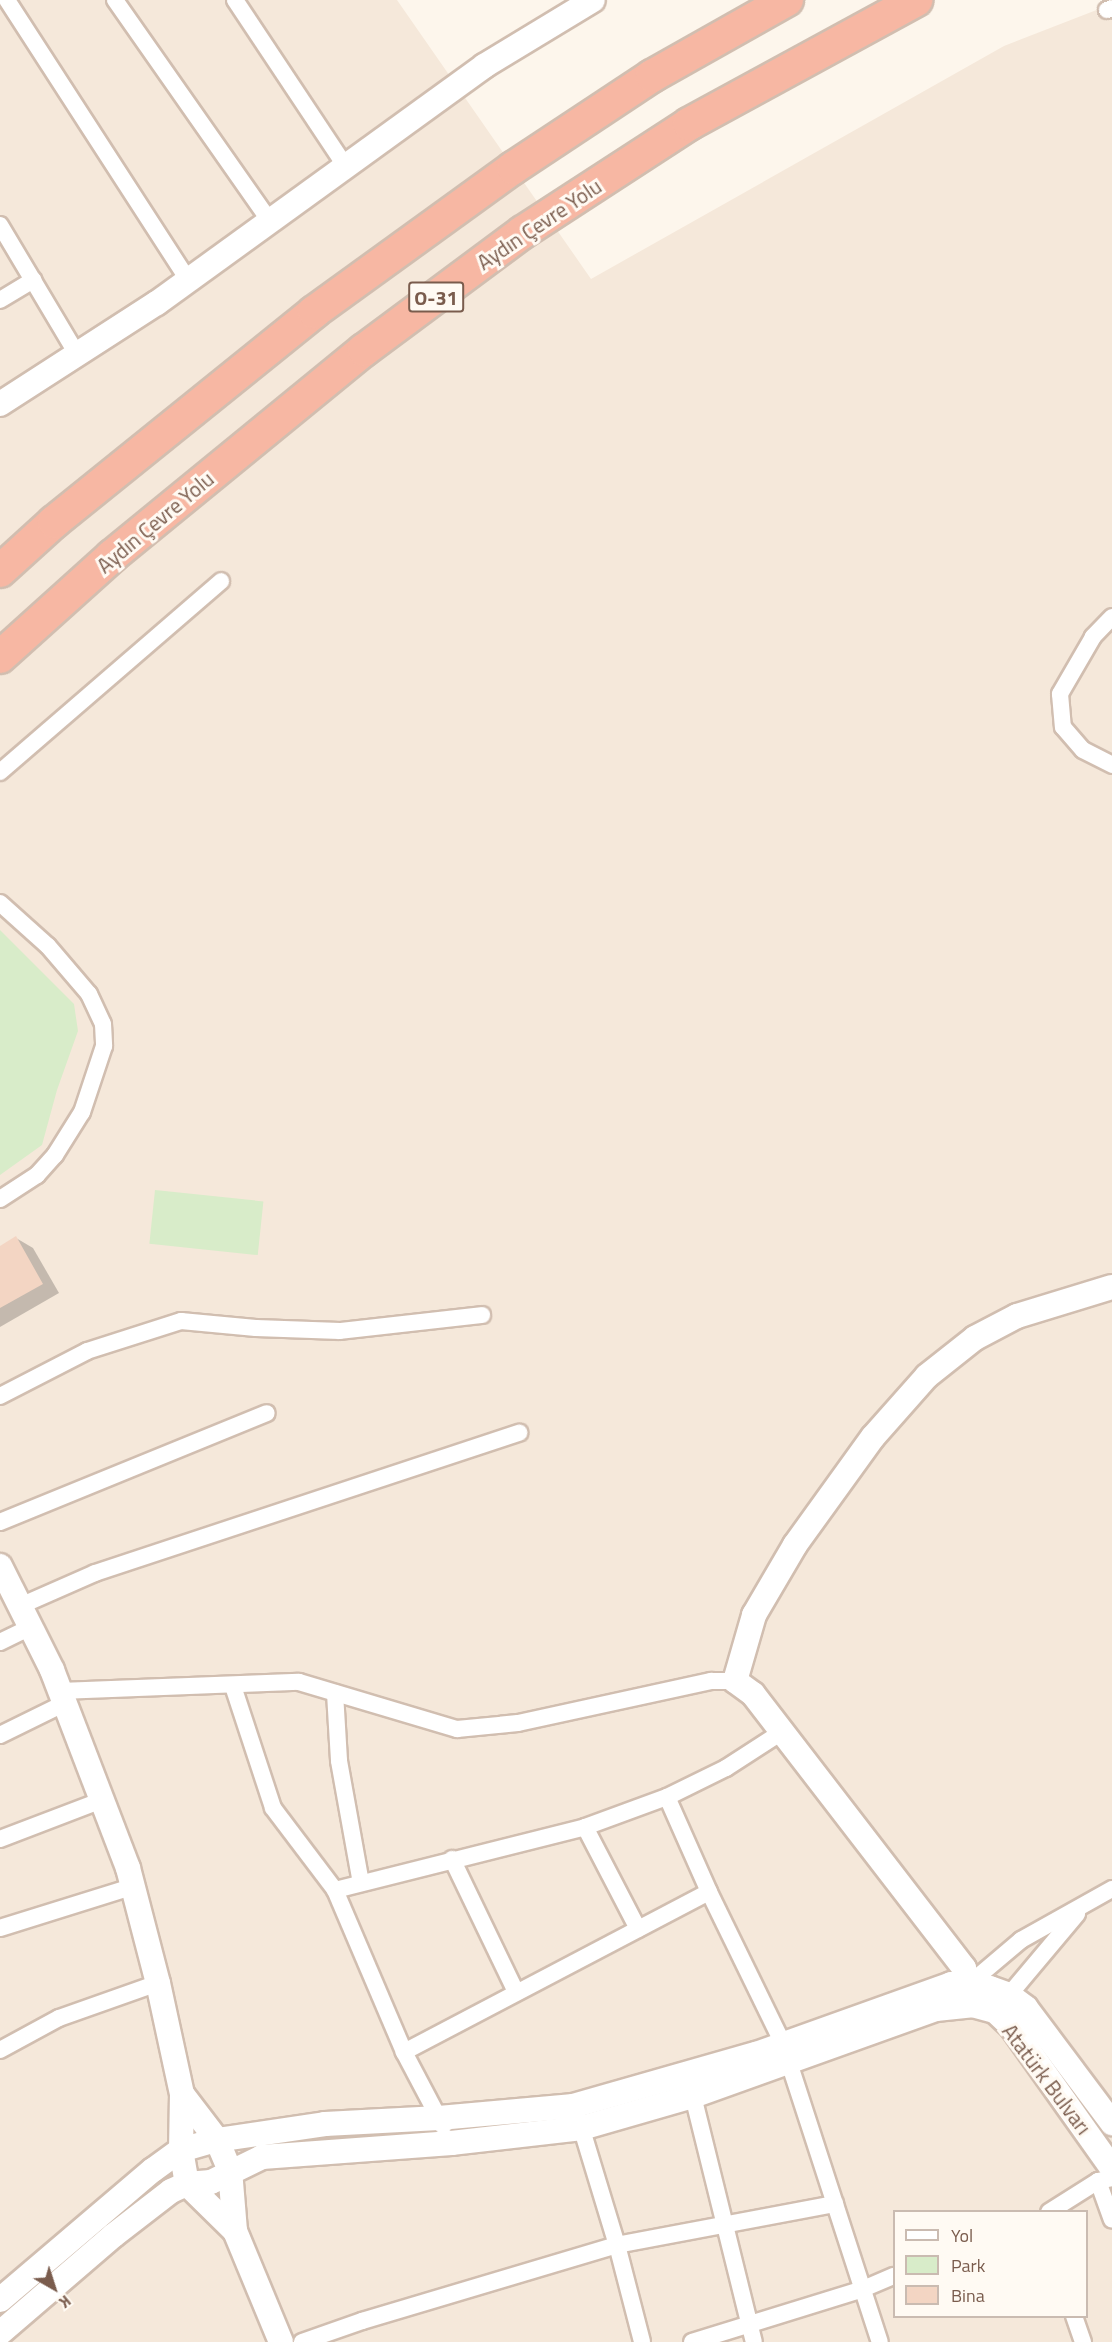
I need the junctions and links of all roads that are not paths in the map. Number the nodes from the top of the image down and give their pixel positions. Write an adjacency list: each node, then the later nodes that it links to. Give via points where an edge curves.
1 (7, 0): 11 (street)
2 (115, 0): 8 (street)
3 (235, 0): 7 (street)
4 (593, 0): 7 (main road, via 484,66)
5 (787, 0): 15 (highway, O-31, via 652,76 513,168 323,305 177,421)
6 (916, 0): 18 (highway, Aydın Çevre Yolu / O-31, via 689,124 523,232 364,350 112,556)
7 (346, 167): 8 (main road)
8 (270, 221): 11 (main road)
9 (0, 225): 10 (street)
10 (33, 280): 12 (street); 13 (street)
11 (188, 280): 13 (main road)
12 (0, 300)
13 (77, 354): 14 (main road)
14 (0, 404)
15 (0, 571)
16 (221, 581): 20 (street)
17 (1112, 616): 19 (street, via 1093,637 1060,694 1063,727 1083,750)
18 (0, 657)
19 (1112, 765)
20 (0, 772)
21 (0, 903): 22 (street, via 48,946 89,994 103,1024 104,1046 82,1112 55,1155 37,1175)
22 (0, 1199)
23 (1112, 1287): 33 (main road, via 1017,1316 975,1338 927,1376 873,1437 795,1545 754,1616)
24 (482, 1315): 25 (street, via 340,1332 180,1321 87,1351)
25 (0, 1396)
26 (267, 1413): 28 (street)
27 (519, 1432): 30 (street, via 95,1573)
28 (0, 1522)
29 (1, 1570): 30 (main road)
30 (20, 1606): 31 (main road)
31 (31, 1627): 32 (street); 36 (main road)
32 (0, 1642)
33 (735, 1680): 35 (street, via 711,1681 518,1722 457,1729); 37 (main road, via 753,1694)
34 (233, 1686): 35 (street, via 299,1682); 36 (street); 47 (street, via 273,1808)
35 (335, 1693): 44 (street, via 339,1761)
36 (63, 1697): 38 (street); 40 (main road)
37 (780, 1732): 39 (street, via 726,1768); 54 (main road, via 964,1968)
38 (0, 1735)
39 (667, 1797): 41 (street); 48 (street)
40 (102, 1800): 42 (street); 45 (main road)
41 (585, 1827): 43 (street); 51 (street)
42 (0, 1839)
43 (452, 1859): 44 (street); 53 (street)
44 (361, 1883): 47 (street)
45 (132, 1887): 50 (street); 52 (main road)
46 (1112, 1889): 49 (street)
47 (335, 1890): 57 (street)
48 (709, 1892): 51 (street); 58 (street)
49 (1083, 1907): 54 (street, via 1021,1940); 55 (street)
50 (0, 1928)
51 (638, 1929): 53 (street)
52 (158, 1983): 56 (street, via 59,2018); 59 (main road)
53 (516, 1992): 57 (street)
54 (971, 1994): 55 (main road, Atatürk Bulvarı); 58 (main road, via 936,2009); 69 (main road, Atatürk Bulvarı, via 1012,2027)
55 (1009, 1995): 63 (main road, Atatürk Bulvarı, via 1026,2008)
56 (0, 2050)
57 (404, 2052): 62 (street)
58 (787, 2053): 60 (main road); 61 (main road); 71 (street)
59 (182, 2094): 65 (main road); 67 (main road)
60 (693, 2096): 64 (main road); 74 (street)
61 (573, 2106): 62 (main road); 64 (street)
62 (439, 2118): 65 (main road, via 325,2124); 66 (street)
63 (1112, 2123)
64 (582, 2128): 66 (main road); 76 (street)
65 (217, 2140): 67 (main road); 68 (main road)
66 (451, 2143): 68 (main road, via 262,2157)
67 (181, 2150): 70 (main road); 79 (main road)
68 (230, 2170): 70 (main road, via 211,2182); 75 (main road)
69 (1107, 2175): 72 (street); 73 (street)
70 (187, 2184): 75 (main road); 82 (main road, via 171,2191 114,2235)
71 (835, 2204): 74 (street); 78 (street)
72 (1050, 2210)
73 (1112, 2220)
74 (723, 2224): 76 (street); 81 (street)
75 (235, 2231): 83 (main road)
76 (617, 2245): 84 (street); 85 (street)
77 (893, 2276): 78 (street)
78 (863, 2289): 81 (street); 88 (street)
79 (0, 2300)
80 (1075, 2318): 89 (street)
81 (750, 2325): 86 (street); 87 (street)
82 (0, 2333)
83 (281, 2342)
84 (302, 2342)
85 (642, 2342)
86 (692, 2342)
87 (754, 2342)
88 (880, 2342)
89 (1083, 2342)

